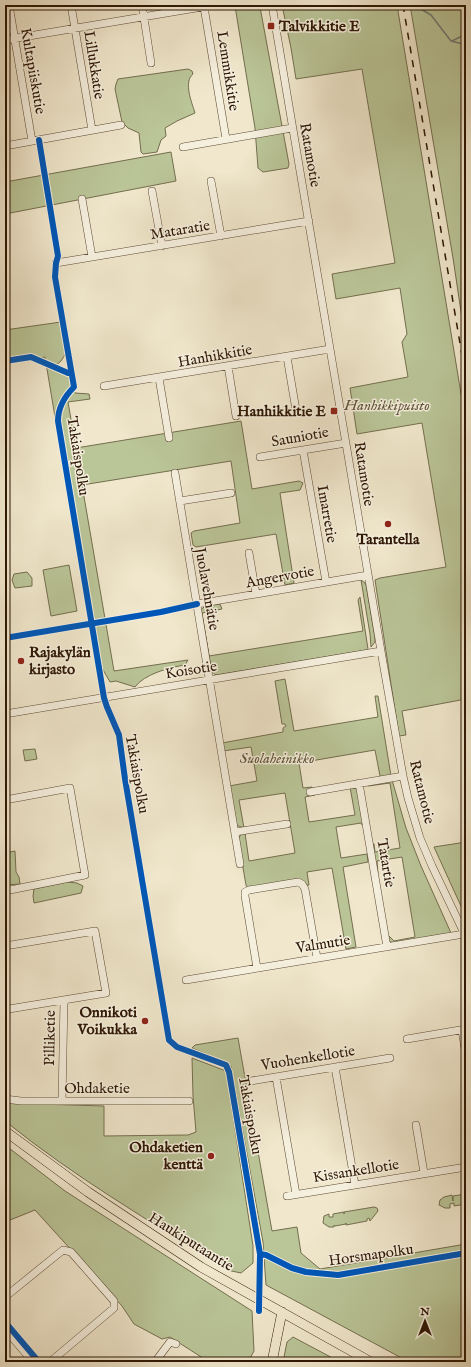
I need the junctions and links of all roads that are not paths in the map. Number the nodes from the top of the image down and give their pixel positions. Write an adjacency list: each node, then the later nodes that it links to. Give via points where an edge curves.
1 (9, 5): 9 (street, Kultapiiskutie)
2 (71, 5): 8 (street, Lillukkatie)
3 (142, 5): 7 (street)
4 (214, 5): 6 (street)
5 (272, 5): 13 (street, Ratamotie)
6 (204, 7): 7 (street); 15 (street, Lemmikkitie)
7 (144, 16): 8 (street); 11 (street)
8 (75, 28): 9 (street); 14 (street, Lillukkatie)
9 (15, 39): 10 (street); 16 (street, Kultapiiskutie)
10 (5, 40)
11 (152, 63)
12 (121, 125): 14 (street)
13 (292, 128): 15 (street); 22 (street, Ratamotie)
14 (92, 130): 16 (street)
15 (226, 139): 18 (street)
16 (32, 141): 17 (street)
17 (5, 146)
18 (183, 147)
19 (211, 181): 23 (street)
20 (152, 191): 24 (street)
21 (82, 199): 25 (street)
22 (309, 221): 23 (street, Mataratie); 27 (street, Ratamotie)
23 (221, 236): 24 (street, Mataratie)
24 (162, 246): 25 (street, Mataratie)
25 (92, 257): 26 (street, Mataratie)
26 (56, 263)
27 (330, 350): 28 (street, Hanhikkitie); 35 (street, Ratamotie)
28 (287, 357): 29 (street, Hanhikkitie); 32 (street)
29 (228, 366): 30 (street, Hanhikkitie); 33 (street)
30 (159, 378): 31 (street, Hanhikkitie); 34 (street)
31 (104, 386)
32 (296, 410)
33 (236, 416)
34 (169, 438)
35 (346, 443): 36 (street, Sauniotie); 42 (street, Ratamotie)
36 (303, 450): 37 (street, Sauniotie); 43 (street, Imarretie)
37 (260, 457)
38 (175, 473): 40 (street, Juolavehnätie)
39 (231, 493): 40 (street)
40 (180, 501): 45 (street, Juolavehnätie)
41 (249, 553): 44 (street)
42 (368, 575): 43 (street, Angervotie); 46 (street, Ratamotie)
43 (326, 582): 44 (street, Angervotie)
44 (256, 594): 45 (street, Angervotie)
45 (197, 604): 47 (street, Juolavehnätie)
46 (381, 652): 47 (street, Koisotie); 49 (street, Ratamotie)
47 (209, 680): 48 (street, Koisotie); 54 (street, Juolavehnätie)
48 (5, 714)
49 (403, 776): 50 (street); 57 (street, Ratamotie, via 420,838)
50 (359, 783): 51 (street); 59 (street, Tatartie)
51 (310, 792)
52 (5, 800): 56 (street, via 70,788 85,875)
53 (288, 824): 54 (street)
54 (235, 832): 55 (street, Juolavehnätie)
55 (240, 864)
56 (5, 891)
57 (465, 936): 59 (street, Valmutie)
58 (5, 946): 63 (street, via 95,931 106,993)
59 (387, 947): 60 (street, Valmutie)
60 (317, 958): 61 (street, Valmutie); 61 (street, via 302,884 298,882 249,890 245,892 245,896)
61 (257, 968): 62 (street, Valmutie)
62 (186, 980)
63 (64, 1000): 64 (street); 73 (street, Pilliketie)
64 (5, 1009)
65 (464, 1030): 66 (street); 67 (street)
66 (407, 1039)
67 (466, 1055)
68 (390, 1058): 69 (street, Vuohenkellotie)
69 (335, 1067): 70 (street, Vuohenkellotie); 79 (street)
70 (276, 1077): 71 (street, Vuohenkellotie); 80 (street)
71 (251, 1081)
72 (5, 1099): 73 (street, Ohdaketie, via 21,1102)
73 (62, 1100): 74 (street, Ohdaketie)
74 (189, 1101)
75 (416, 1125): 78 (street)
76 (5, 1131): 83 (main road, Haukiputaantie, via 88,1192 201,1267)
77 (466, 1166): 78 (street, Kissankellotie)
78 (424, 1173): 79 (street, Kissankellotie)
79 (355, 1185): 80 (street, Kissankellotie)
80 (296, 1194): 81 (street, Kissankellotie)
81 (287, 1196)
82 (5, 1297): 87 (street, via 62,1250 68,1250 114,1301 114,1308)
83 (282, 1312): 89 (main road); 90 (main road, Haukiputaantie)
84 (5, 1329): 86 (street)
85 (176, 1344): 88 (street, via 170,1342)
86 (33, 1362)
87 (50, 1362)
88 (154, 1362)
89 (272, 1362)
90 (371, 1362)

